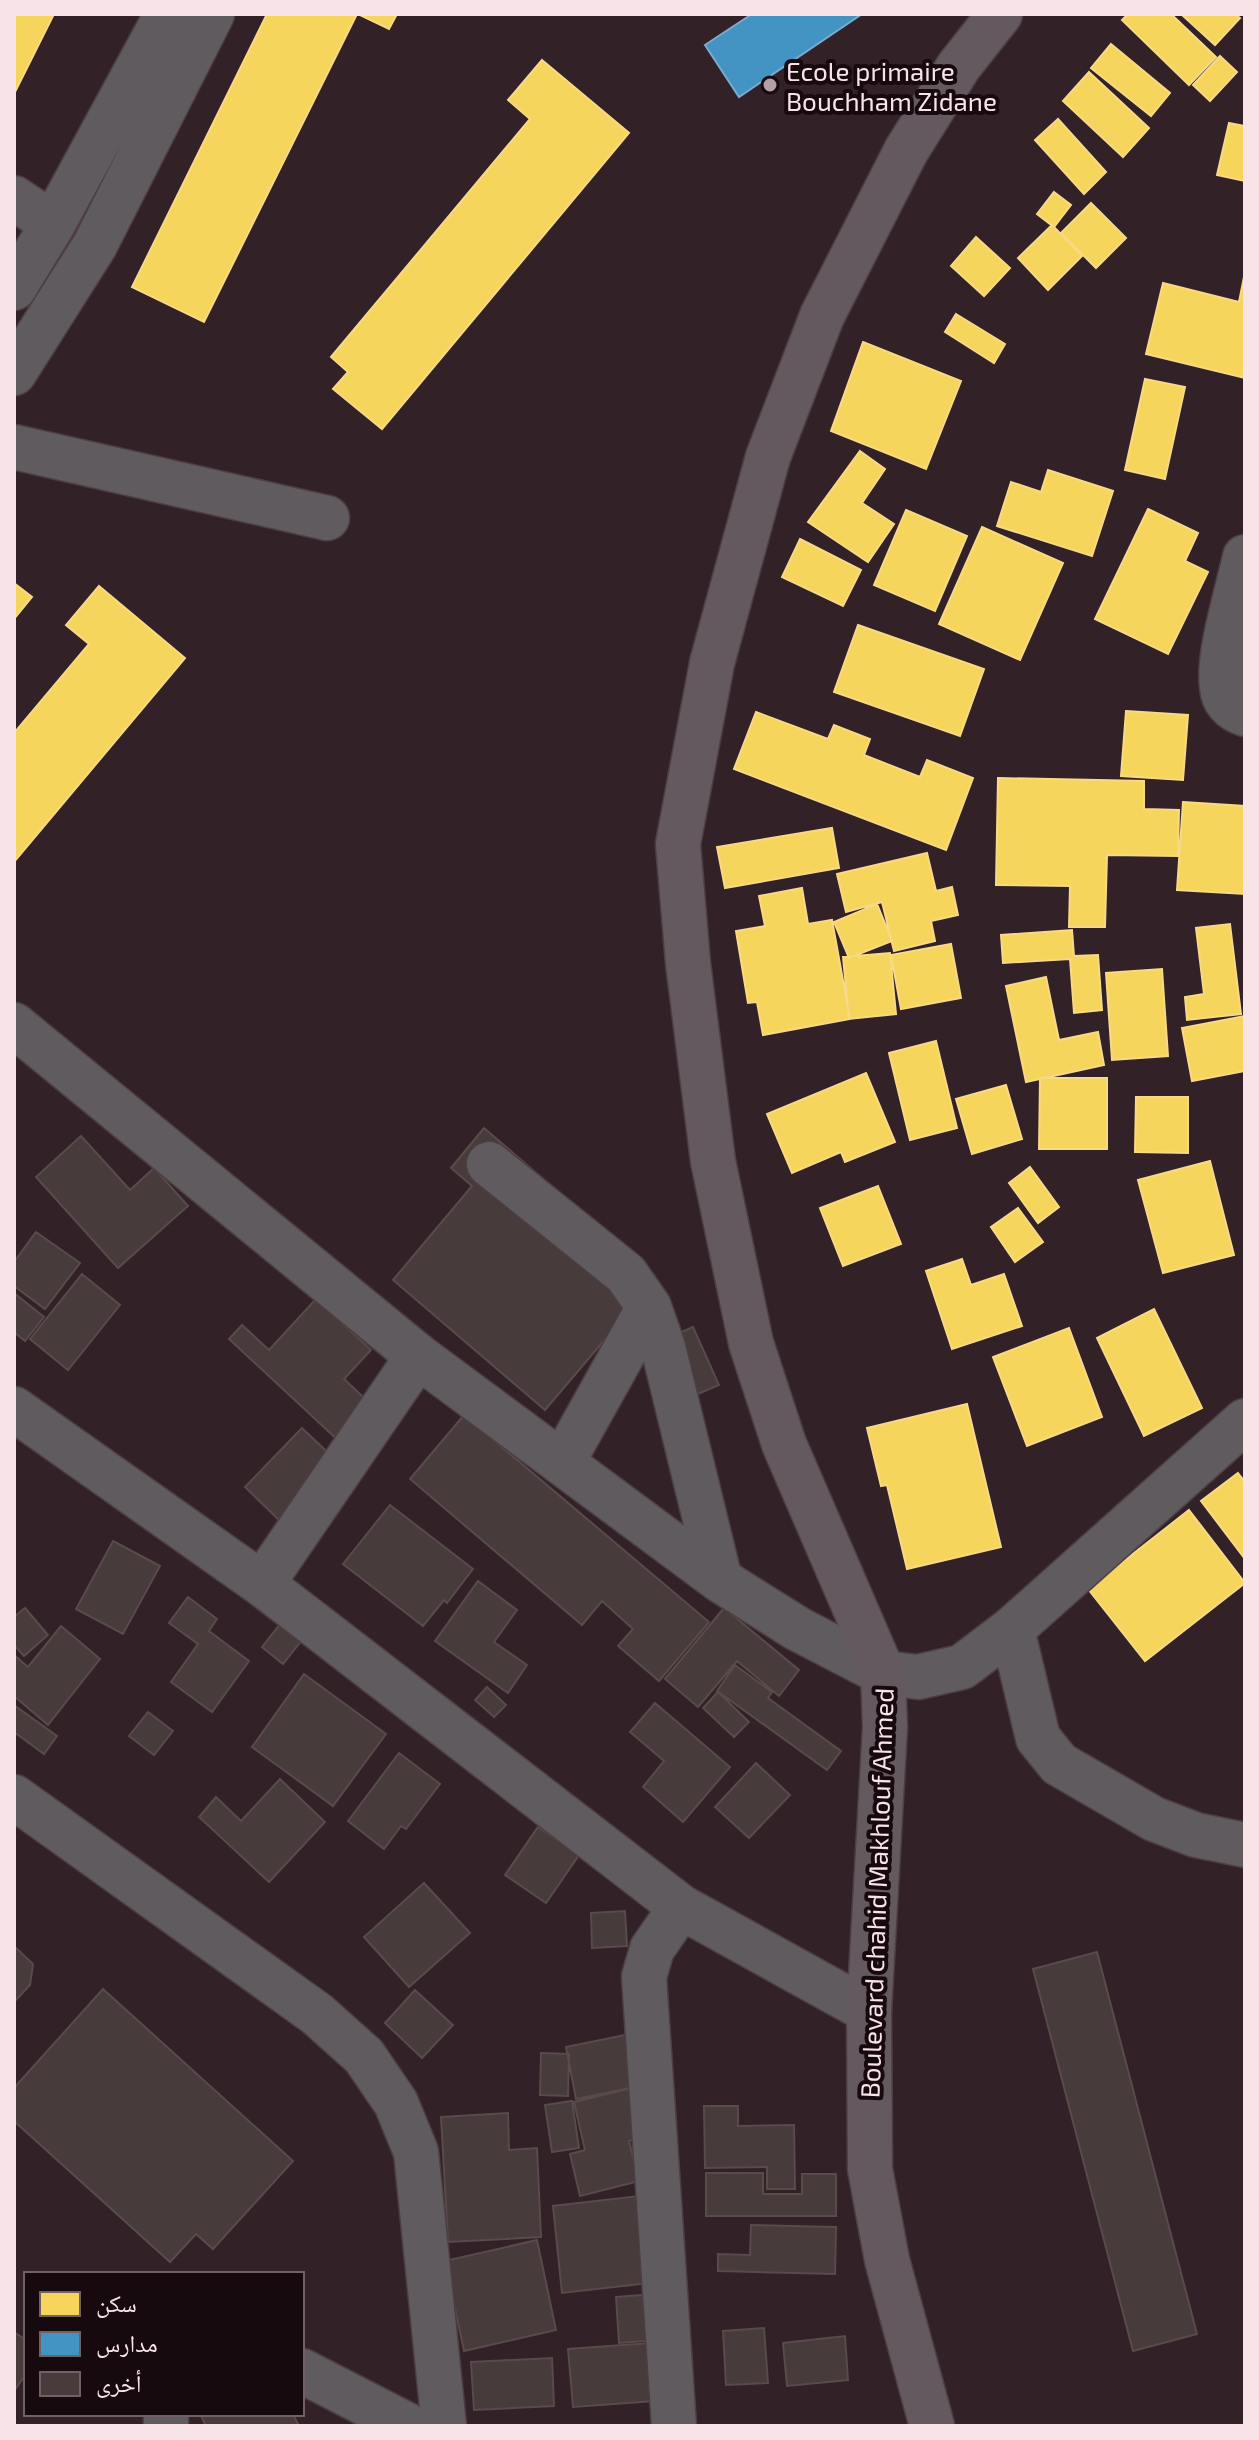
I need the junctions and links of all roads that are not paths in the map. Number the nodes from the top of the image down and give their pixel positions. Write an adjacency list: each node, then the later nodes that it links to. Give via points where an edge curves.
1 (167, 14): 5 (street)
2 (212, 14): 7 (street, via 95,245)
3 (1000, 14): 22 (main road, Boulevard chahid Makhlouf Ahmed, via 959,66 906,151 822,316 768,457 712,663 678,844 713,1161 751,1343 784,1444)
4 (14, 198): 5 (street)
5 (53, 224): 6 (street)
6 (14, 288)
7 (14, 373)
8 (14, 447): 9 (street)
9 (327, 518)
10 (1245, 557): 11 (street, via 1221,664 1227,703)
11 (1245, 714)
12 (14, 1025): 15 (street)
13 (489, 1164): 14 (street, via 626,1274)
14 (649, 1307): 18 (street); 19 (street)
15 (418, 1356): 18 (street); 20 (street)
16 (14, 1409): 20 (street)
17 (1245, 1421): 21 (street)
18 (562, 1463): 19 (street)
19 (720, 1580): 22 (street)
20 (262, 1584): 25 (street)
21 (1012, 1629): 22 (street, via 962,1667 918,1677); 24 (street, via 1038,1738 1059,1764 1154,1819)
22 (883, 1673): 26 (main road, Boulevard chahid Makhlouf Ahmed, via 885,1739)
23 (14, 1797): 29 (street, via 317,2014 364,2056 396,2103 416,2152)
24 (1245, 1845)
25 (681, 1907): 26 (street); 30 (street, via 652,1949 644,1977)
26 (869, 2011): 31 (main road, Boulevard chahid Makhlouf Ahmed, via 870,2169 887,2260)
27 (304, 2372): 28 (street)
28 (409, 2426)
29 (444, 2426)
30 (674, 2426)
31 (932, 2426)

